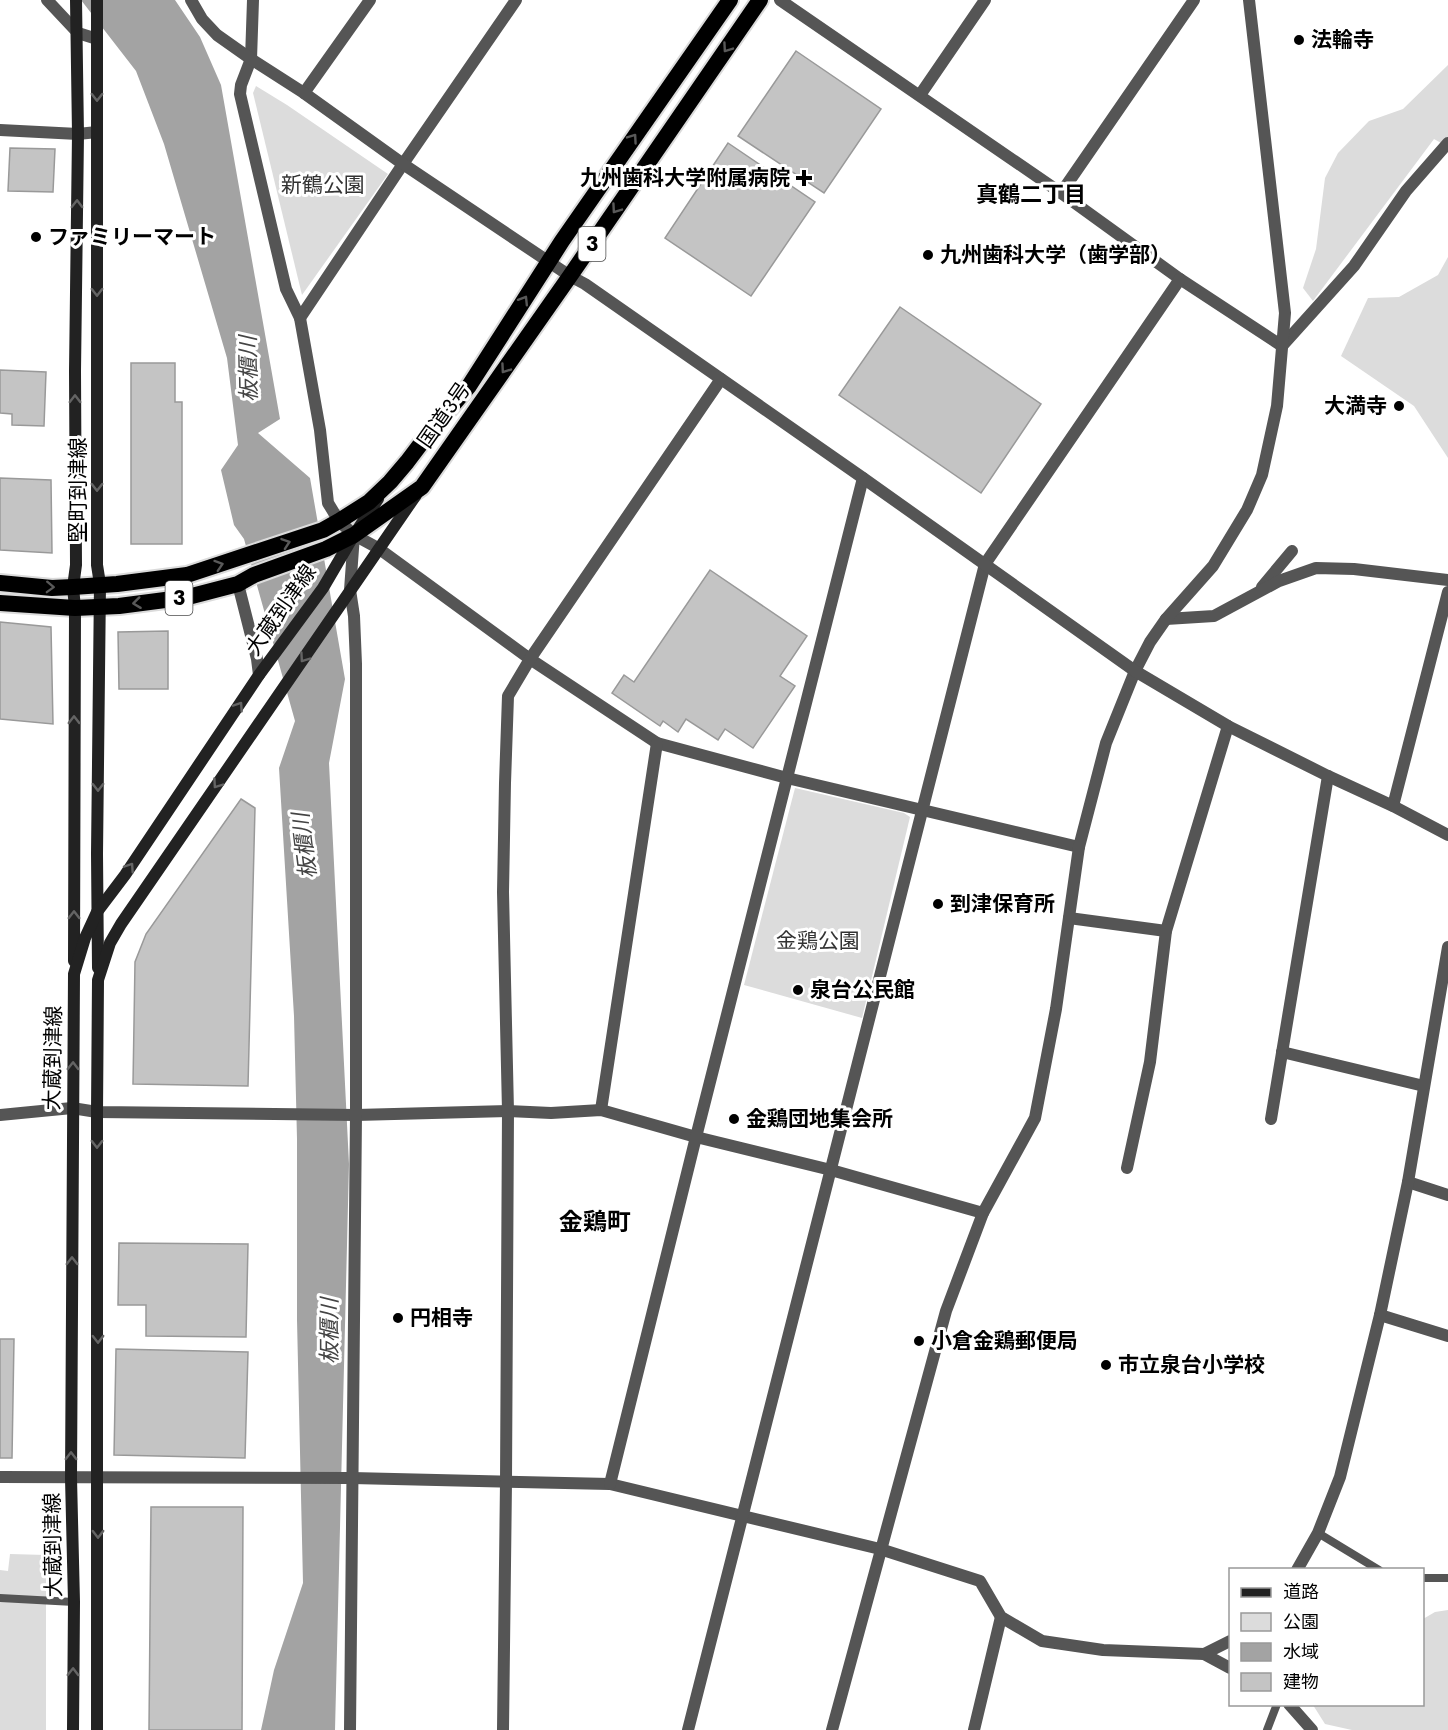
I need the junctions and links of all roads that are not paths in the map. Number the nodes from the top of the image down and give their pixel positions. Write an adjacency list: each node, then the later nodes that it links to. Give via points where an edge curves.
1 (47, 0): 14 (street)
2 (97, 0): 15 (main road, 堅町到津線)
3 (190, 0): 16 (street, via 217,35)
4 (253, 0): 16 (street)
5 (370, 0): 17 (street)
6 (516, 0): 23 (street)
7 (730, 0): 25 (highway, 国道3号 / 3, one-way to 7)
8 (760, 0): 26 (highway, 国道3号 / 3, one-way to 26)
9 (780, 0): 18 (street)
10 (985, 0): 18 (street)
11 (1194, 0): 24 (street)
12 (1249, 0): 29 (street, via 1285,313)
13 (76, 2): 14 (main road, 堅町到津線)
14 (78, 33): 15 (street); 21 (main road, 堅町到津線)
15 (97, 39): 20 (main road, 堅町到津線, one-way to 20)
16 (251, 60): 17 (street); 28 (street, via 240,94 286,289)
17 (304, 93): 23 (street)
18 (920, 95): 24 (street)
19 (0, 130): 21 (street)
20 (97, 132): 21 (street); 41 (main road, 堅町到津線, one-way to 41)
21 (78, 134): 43 (main road, 堅町到津線, one-way to 21)
22 (1448, 143): 29 (street, via 1406,191 1354,266)
23 (403, 164): 25 (street); 28 (street)
24 (1061, 193): 27 (street)
25 (549, 261): 26 (street); 32 (highway, 国道3号 / 3, one-way to 25, via 469,386)
26 (570, 276): 30 (street); 33 (highway, 国道3号 / 3, one-way to 33)
27 (1180, 279): 29 (street); 38 (street)
28 (300, 318): 34 (street, via 320,430 328,503)
29 (1282, 346): 50 (street, via 1277,406 1262,475 1247,510 1213,566)
30 (721, 379): 31 (street); 51 (street)
31 (863, 478): 38 (street); 57 (street)
32 (390, 482): 34 (highway, 国道3号 / 3, via 369,502); 35 (main road, 大蔵到津線)
33 (422, 487): 35 (highway, 国道3号 / 3); 36 (main road, 大蔵到津線)
34 (339, 521): 35 (street); 41 (highway, 国道3号 / 3, one-way to 34, via 187,575 323,530)
35 (354, 535): 36 (street); 42 (highway, 国道3号 / 3); 44 (street); 53 (main road, 大蔵到津線, via 323,588)
36 (378, 548): 44 (main road, 大蔵到津線); 51 (street)
37 (1292, 551): 45 (street)
38 (985, 564): 52 (street); 59 (street)
39 (1448, 580): 45 (street, via 1316,568)
40 (0, 583): 43 (highway, 国道3号 / 3, one-way to 43)
41 (100, 584): 43 (highway, 国道3号 / 3); 48 (main road, 堅町到津線)
42 (238, 584): 48 (highway, 国道3号 / 3, one-way to 48, via 188,597); 53 (street)
43 (73, 587): 49 (main road, 堅町到津線)
44 (350, 590): 67 (main road, 大蔵到津線, one-way to 67, via 121,924); 75 (street, via 356,664)
45 (1259, 591): 50 (street, via 1214,616)
46 (1448, 592): 58 (street)
47 (0, 603): 49 (highway, 国道3号 / 3)
48 (100, 607): 49 (highway, 国道3号 / 3); 62 (main road, 堅町到津線, one-way to 62)
49 (75, 608): 66 (main road, 堅町到津線, one-way to 49)
50 (1166, 619): 52 (street)
51 (530, 659): 55 (street); 72 (street, via 508,696 503,892)
52 (1135, 671): 54 (street); 61 (street, via 1106,743)
53 (259, 675): 62 (main road, 大蔵到津線, one-way to 53)
54 (1228, 726): 56 (street); 64 (street)
55 (657, 743): 57 (street); 71 (street)
56 (1328, 776): 58 (street); 68 (street)
57 (787, 778): 59 (street); 77 (street)
58 (1393, 806): 60 (street)
59 (922, 809): 61 (street); 79 (street)
60 (1448, 835)
61 (1079, 847): 63 (street)
62 (97, 912): 66 (main road, 大蔵到津線); 67 (main road, 堅町到津線)
63 (1069, 918): 64 (street); 82 (street, via 1035,1118)
64 (1166, 931): 78 (street, via 1150,1062)
65 (1448, 947): 69 (street)
66 (74, 974): 70 (main road, 大蔵到津線, one-way to 66)
67 (98, 980): 73 (main road, 大蔵到津線)
68 (1282, 1052): 69 (street); 76 (street)
69 (1424, 1086): 80 (street)
70 (72, 1108): 73 (street); 74 (street); 86 (main road, 大蔵到津線, one-way to 70)
71 (601, 1110): 72 (street); 77 (street)
72 (508, 1111): 75 (street); 89 (street)
73 (97, 1112): 75 (street); 87 (main road, 大蔵到津線, one-way to 87)
74 (0, 1115)
75 (356, 1115): 88 (street)
76 (1271, 1119)
77 (696, 1137): 79 (street); 90 (street)
78 (1127, 1168)
79 (831, 1170): 82 (street); 91 (street)
80 (1408, 1182): 81 (street); 83 (street)
81 (1448, 1196)
82 (983, 1213): 93 (street, via 946,1311)
83 (1380, 1315): 84 (street); 92 (street, via 1340,1477)
84 (1448, 1336)
85 (0, 1477): 86 (street)
86 (71, 1478): 87 (street); 99 (main road, 大蔵到津線)
87 (98, 1478): 88 (street); 107 (main road, 大蔵到津線, one-way to 107)
88 (352, 1478): 89 (street); 108 (street)
89 (506, 1482): 90 (street); 109 (street)
90 (610, 1484): 91 (street)
91 (743, 1516): 93 (street); 110 (street)
92 (1318, 1533): 94 (street); 95 (lane)
93 (880, 1549): 100 (street, via 980,1581); 111 (street)
94 (1297, 1568)
95 (1377, 1568)
96 (1424, 1578): 97 (lane)
97 (1448, 1578)
98 (0, 1598): 99 (lane)
99 (74, 1602): 106 (main road, 大蔵到津線, one-way to 99)
100 (1001, 1617): 102 (street, via 1042,1641 1103,1650); 112 (street)
101 (1229, 1642): 102 (street)
102 (1204, 1654): 103 (street)
103 (1229, 1667)
104 (1276, 1706): 113 (lane)
105 (1291, 1706): 114 (street)
106 (72, 1730)
107 (97, 1730)
108 (350, 1730)
109 (502, 1730)
110 (688, 1730)
111 (832, 1730)
112 (974, 1730)
113 (1267, 1730)
114 (1312, 1730)

